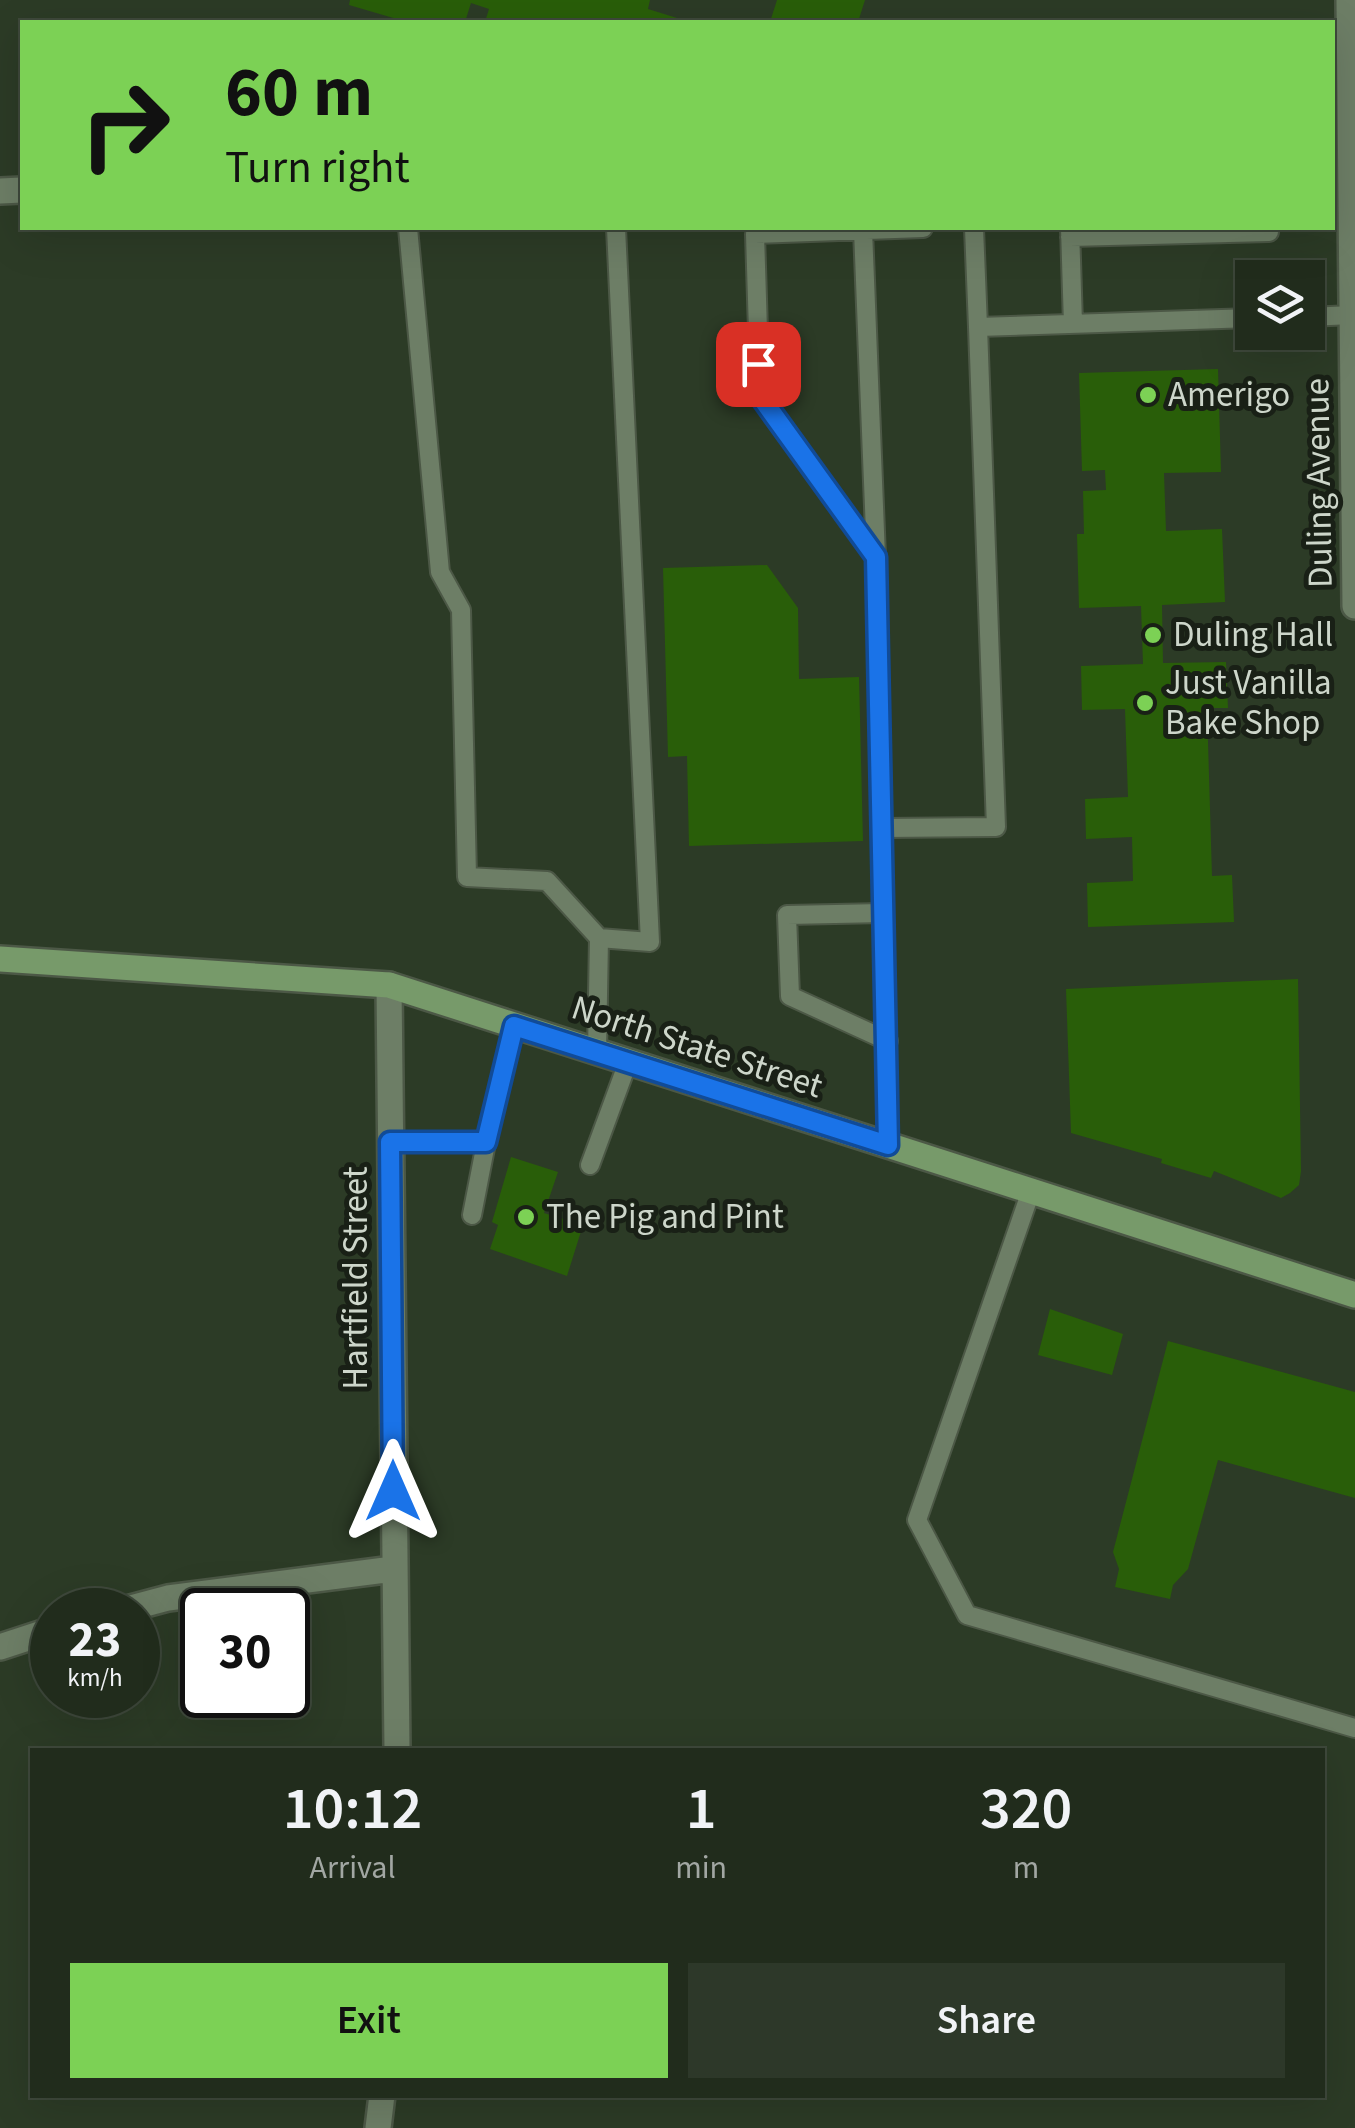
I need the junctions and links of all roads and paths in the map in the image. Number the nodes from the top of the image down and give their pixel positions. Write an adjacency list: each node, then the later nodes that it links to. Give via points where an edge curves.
1 (1349, 0): 9 (street, Duling Avenue)
2 (408, 230): 17 (lane, via 440,572 460,610 468,877 547,881)
3 (616, 230): 17 (lane, via 650,942)
4 (862, 230): 13 (lane); 13 (lane, via 754,234 760,396)
5 (974, 230): 12 (lane)
6 (1268, 230): 7 (lane)
7 (1070, 232): 11 (lane)
8 (1325, 316): 9 (lane)
9 (1352, 316): 14 (street, Duling Avenue)
10 (1235, 319): 11 (lane)
11 (1074, 324): 12 (lane)
12 (978, 327): 15 (lane, via 996,827)
13 (876, 557): 15 (lane)
14 (1355, 606)
15 (882, 828): 16 (lane)
16 (883, 912): 21 (lane); 21 (lane, via 787,915 788,964 790,996)
17 (599, 938): 22 (lane)
18 (0, 959): 19 (main road, North State Street)
19 (389, 985): 20 (main road, North State Street); 24 (street, Hartfield Street)
20 (514, 1026): 22 (main road, North State Street); 25 (lane)
21 (888, 1041): 26 (lane)
22 (597, 1052): 23 (main road, North State Street)
23 (628, 1062): 26 (main road, North State Street); 27 (lane)
24 (390, 1142): 25 (lane); 31 (street, Hartfield Street)
25 (486, 1142): 29 (lane)
26 (888, 1145): 28 (main road, North State Street)
27 (590, 1165)
28 (1032, 1188): 30 (main road, North State Street); 35 (lane, via 917,1520 967,1615)
29 (472, 1214)
30 (1355, 1295)
31 (393, 1569): 32 (street); 36 (street, Hartfield Street)
32 (160, 1600)
33 (30, 1638): 34 (street)
34 (0, 1648)
35 (1355, 1728)
36 (397, 1748)
37 (382, 2098): 38 (street)
38 (378, 2128)

